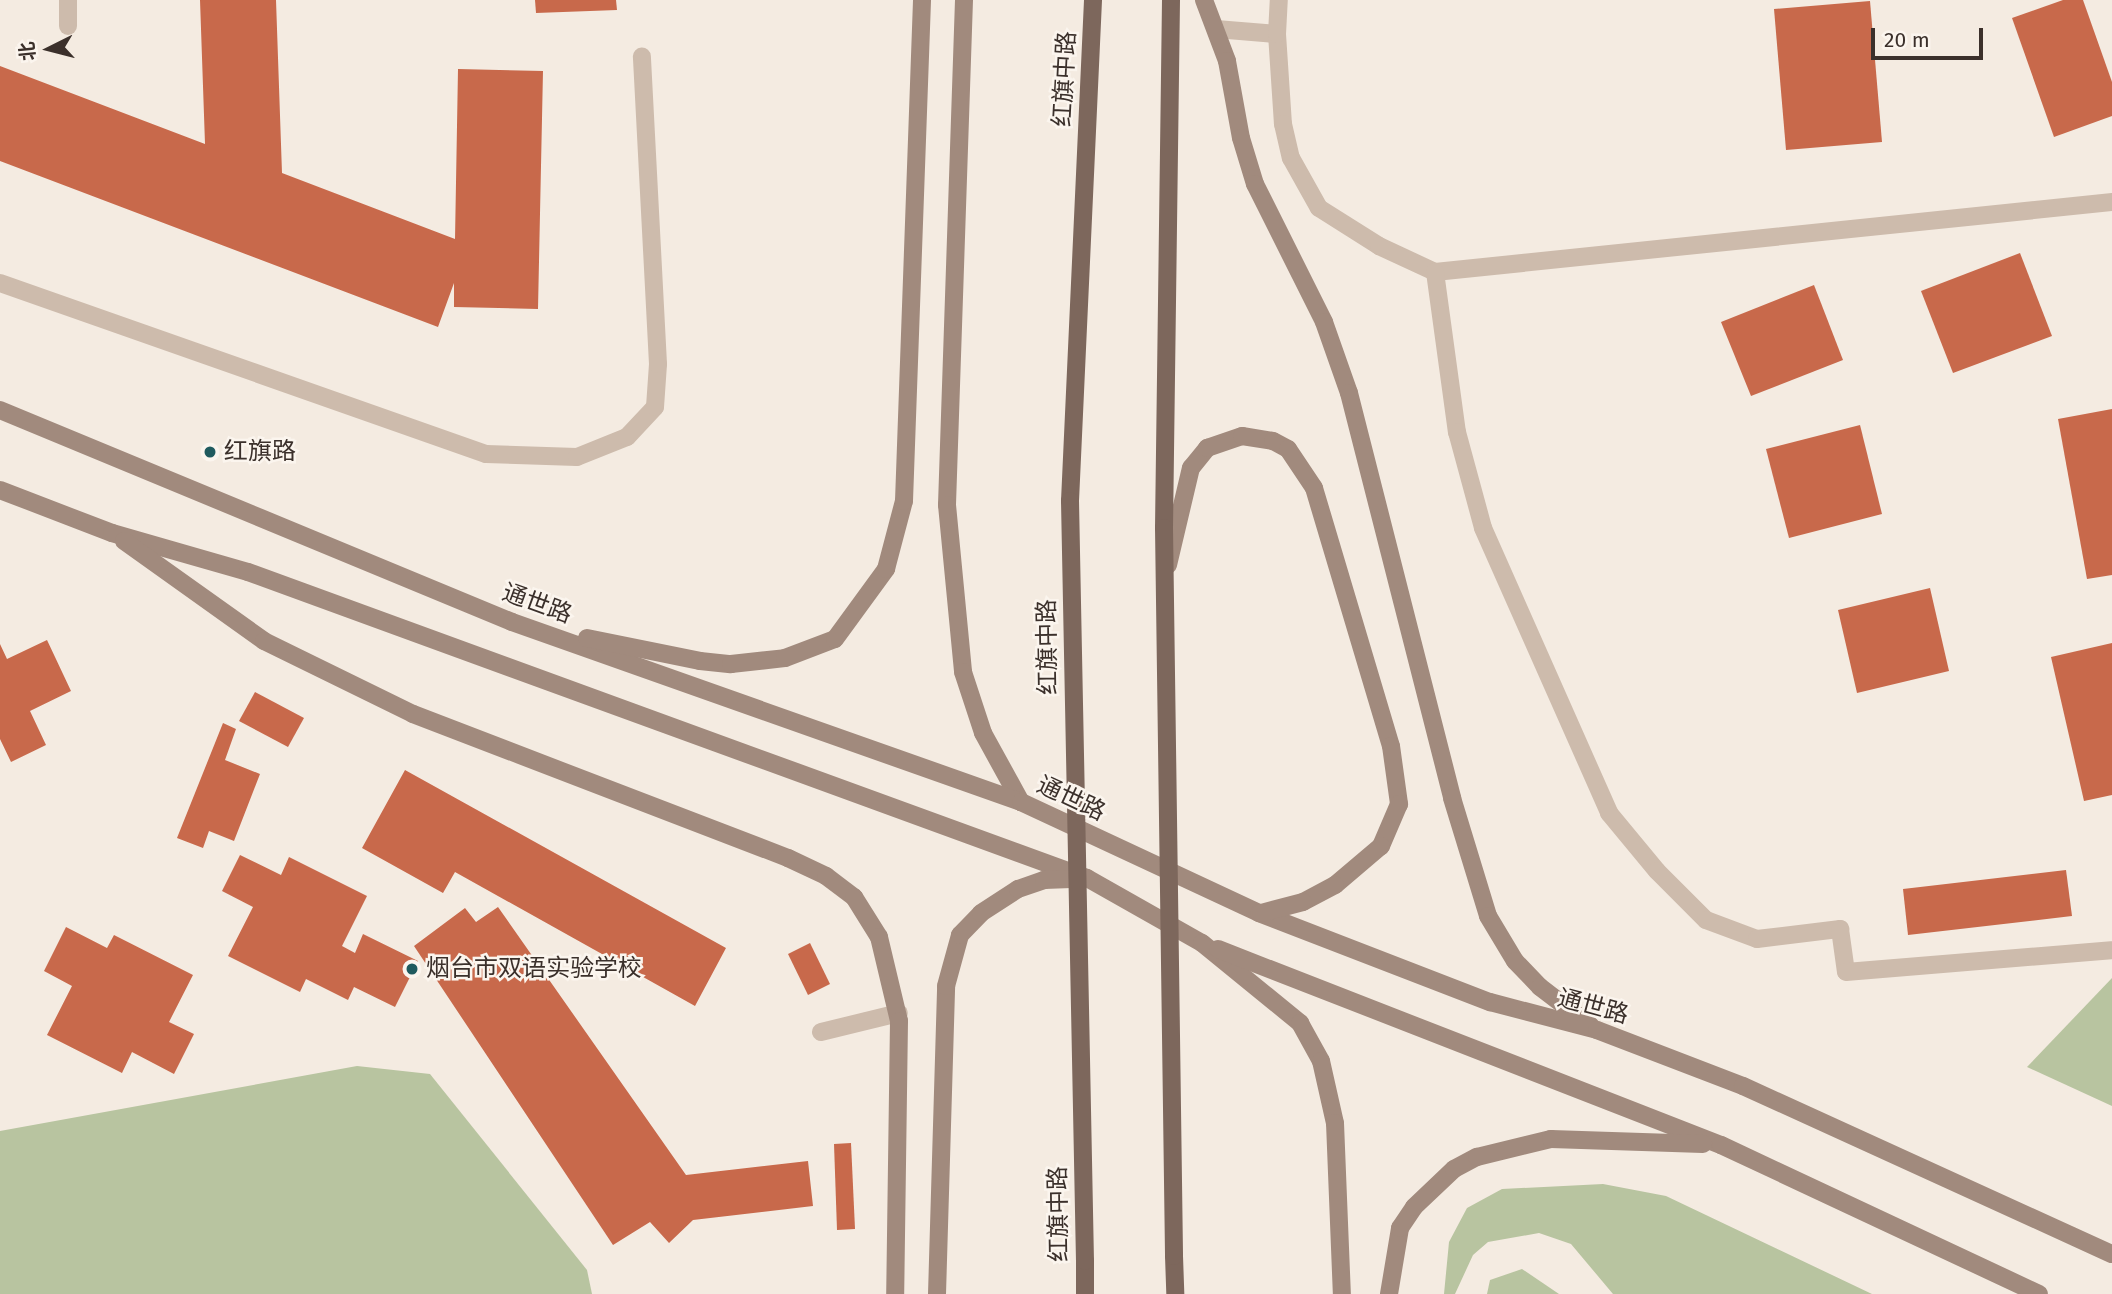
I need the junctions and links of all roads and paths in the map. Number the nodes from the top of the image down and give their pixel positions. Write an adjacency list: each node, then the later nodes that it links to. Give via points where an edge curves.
1 (68, 0): 8 (street)
2 (922, 0): 19 (main road, via 904,500 897,539 871,595 835,639 806,653 745,663 700,661)
3 (964, 0): 20 (main road, via 947,505 963,672 983,733)
4 (1093, 0): 32 (main road, 红旗中路, bridge, via 1070,501)
5 (1171, 0): 18 (main road, bridge)
6 (1204, 0): 9 (main road)
7 (1279, 0): 10 (street)
8 (68, 26)
9 (1216, 29): 10 (street); 26 (main road, via 1255,184 1324,323 1349,393 1452,798 1488,916 1515,961)
10 (1277, 34): 13 (street, via 1283,124 1304,186 1319,208 1378,246)
11 (642, 56): 14 (street, via 658,364 655,407 627,437 577,457 486,454)
12 (2112, 202): 13 (street)
13 (1435, 272): 24 (street, via 1457,432 1483,528 1609,813 1657,871 1706,920 1758,939 1840,929 1846,972)
14 (0, 283)
15 (0, 410): 19 (main road, 通世路)
16 (0, 491): 17 (main road)
17 (112, 533): 21 (main road, via 248,572); 25 (main road, via 264,641 413,714 826,876 854,897 869,918 886,955)
18 (1164, 582): 22 (main road, via 1188,478 1199,455 1223,440 1242,436 1273,441 1288,449 1314,488 1391,746 1399,804 1391,830 1364,863 1303,902); 33 (main road, bridge)
19 (512, 622): 20 (main road, 通世路)
20 (1021, 802): 22 (main road, 通世路)
21 (1087, 878): 23 (main road); 31 (main road, via 1044,880 1018,889 981,912 960,935 946,986)
22 (1259, 913): 26 (main road, 通世路, via 1490,1002)
23 (1202, 943): 28 (main road); 34 (main road, via 1300,1023 1321,1061 1336,1134)
24 (2111, 950)
25 (898, 1013): 27 (street); 30 (main road)
26 (1597, 1030): 29 (main road, 通世路, via 1743,1086)
27 (821, 1032)
28 (1721, 1145): 35 (main road, via 1552,1139 1477,1157 1454,1168 1414,1207 1400,1228); 36 (main road)
29 (2112, 1254)
30 (895, 1294)
31 (937, 1294)
32 (1084, 1294)
33 (1175, 1294)
34 (1342, 1294)
35 (1389, 1294)
36 (2039, 1294)

